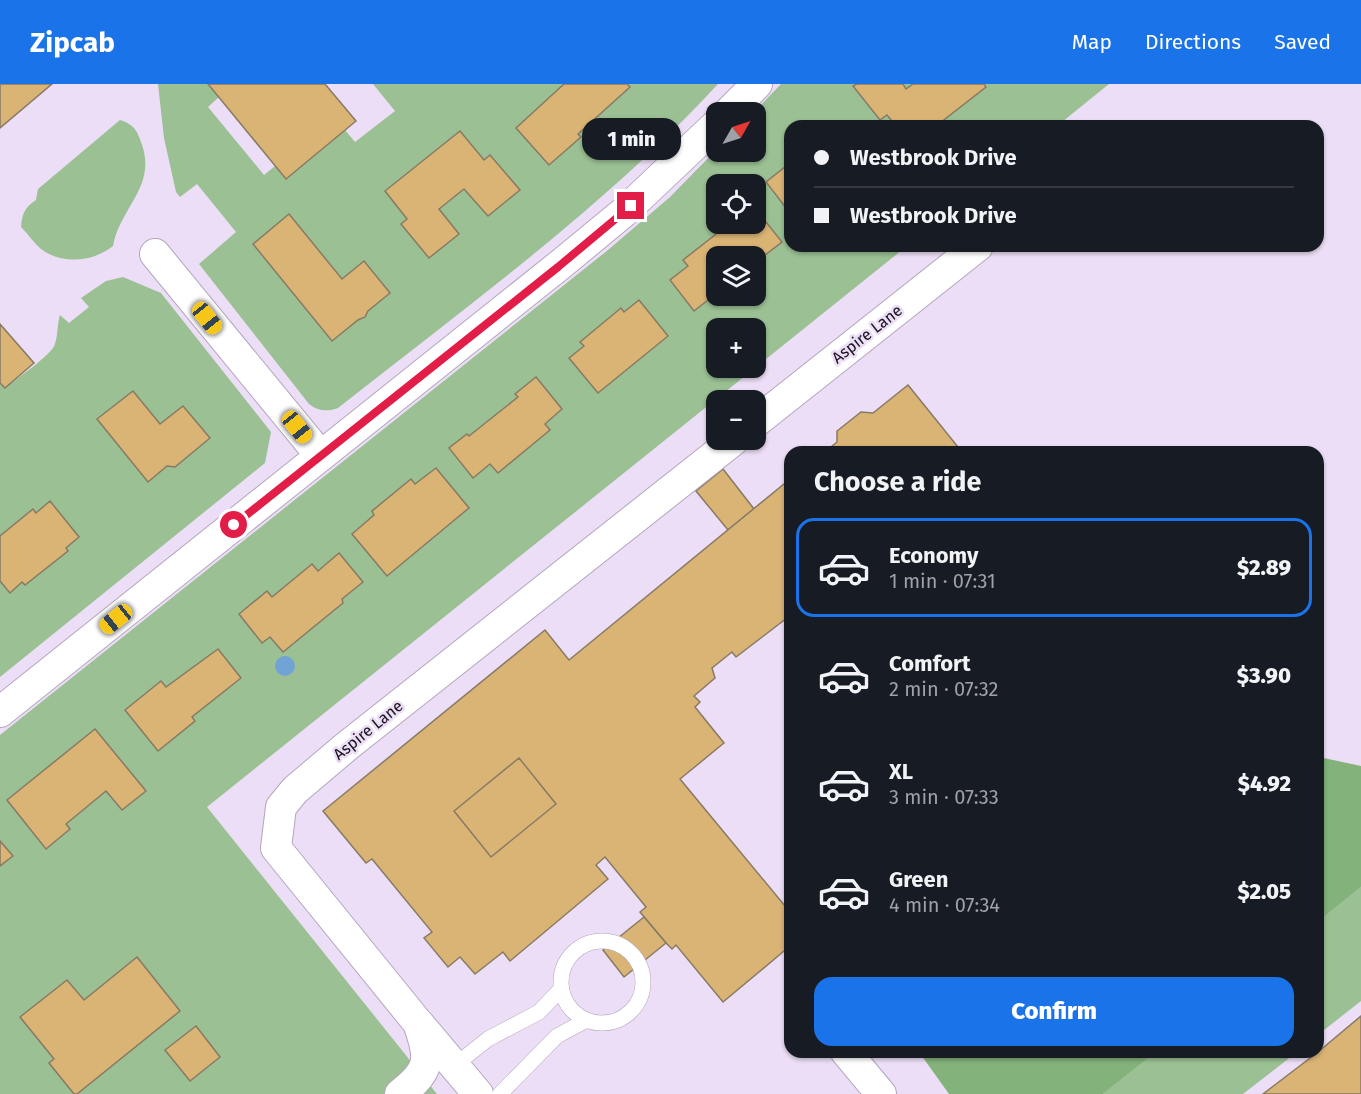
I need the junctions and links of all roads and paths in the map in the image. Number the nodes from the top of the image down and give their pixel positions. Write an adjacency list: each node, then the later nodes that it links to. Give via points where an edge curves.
1 (757, 84): 2 (street)
2 (739, 102)
3 (706, 134): 8 (street, via 606,227)
4 (970, 252): 6 (street, Aspire Lane)
5 (154, 254): 8 (street)
6 (766, 414)
7 (721, 450): 12 (street, Aspire Lane, via 347,746 281,807 276,848)
8 (320, 456): 9 (street)
9 (0, 712)
10 (560, 990): 11 (lane, via 566,1004); 11 (lane, via 565,962 586,943 615,943 637,961 643,987 633,1010 611,1023); 14 (lane, via 539,1012 488,1039)
11 (585, 1021): 17 (lane, via 557,1036)
12 (418, 1023): 14 (street); 15 (street, Aspire Lane, via 426,1066 419,1079)
13 (851, 1058): 18 (street)
14 (454, 1066): 16 (street)
15 (400, 1094)
16 (478, 1094)
17 (500, 1094)
18 (881, 1094)

